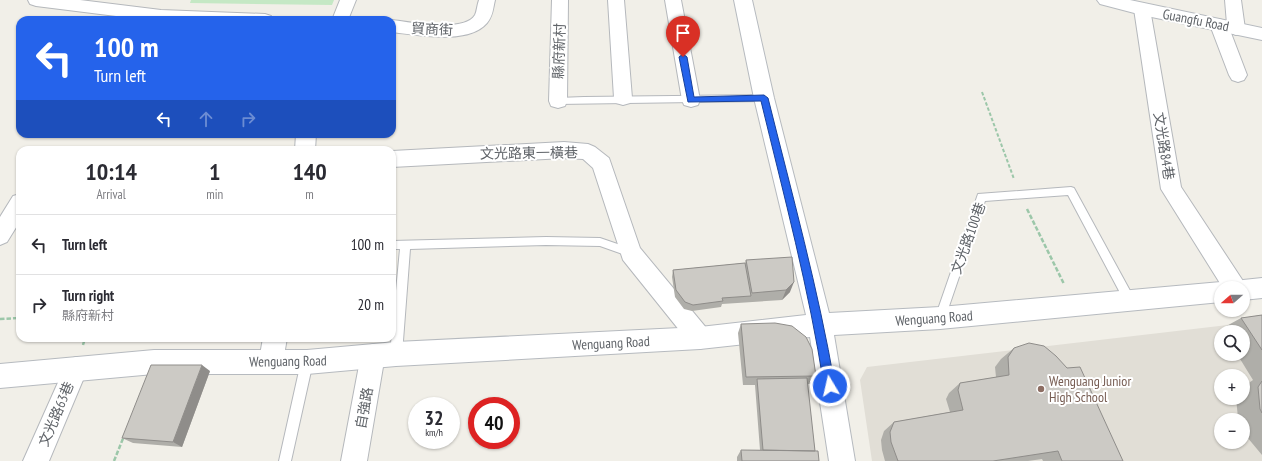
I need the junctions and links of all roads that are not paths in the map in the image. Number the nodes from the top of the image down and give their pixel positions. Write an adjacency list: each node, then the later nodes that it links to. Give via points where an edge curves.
1 (36, 0): 12 (street)
2 (171, 0): 12 (street)
3 (348, 0): 13 (street)
4 (487, 0): 15 (street, 貿商街, via 482,18 472,27 455,31)
5 (560, 0): 22 (street, 縣府新村)
6 (616, 0): 19 (street)
7 (673, 0): 21 (street)
8 (743, 0): 20 (street)
9 (1109, 0): 11 (street, Guangfu Road)
10 (1233, 0): 16 (street)
11 (1142, 9): 14 (street, Guangfu Road); 29 (street, 文光路84巷, via 1171,189)
12 (161, 16)
13 (342, 16)
14 (1219, 25): 16 (street, Guangfu Road); 18 (street)
15 (396, 26)
16 (1236, 28): 17 (street, Guangfu Road)
17 (1262, 34)
18 (1238, 75)
19 (623, 98): 21 (lane); 22 (lane)
20 (764, 98): 21 (lane); 36 (street)
21 (691, 100)
22 (558, 101)
23 (396, 159): 28 (street, 文光路東一橫巷, via 564,150 588,152 602,164)
24 (16, 209): 25 (street)
25 (0, 236)
26 (405, 244): 27 (lane); 28 (lane, via 600,242); 32 (lane)
27 (396, 245)
28 (631, 253): 37 (street, 文光路東一橫巷)
29 (1230, 281)
30 (1262, 288): 31 (street)
31 (1250, 289)
32 (396, 292)
33 (1214, 293): 34 (street, Wenguang Road)
34 (1130, 301): 35 (street, Wenguang Road); 35 (lane, 文光路100巷, via 1071,191 981,197)
35 (940, 318): 36 (street, Wenguang Road)
36 (820, 325): 37 (street, Wenguang Road); 47 (street)
37 (700, 338): 40 (street, Wenguang Road)
38 (386, 342): 40 (lane)
39 (273, 350): 41 (street, Wenguang Road); 42 (street, Wenguang Road)
40 (384, 355): 41 (street, Wenguang Road); 46 (street, 自強路)
41 (307, 362): 45 (lane)
42 (76, 368): 43 (street, Wenguang Road); 44 (street, 文光路63巷)
43 (0, 376)
44 (36, 461)
45 (285, 461)
46 (354, 461)
47 (842, 461)

